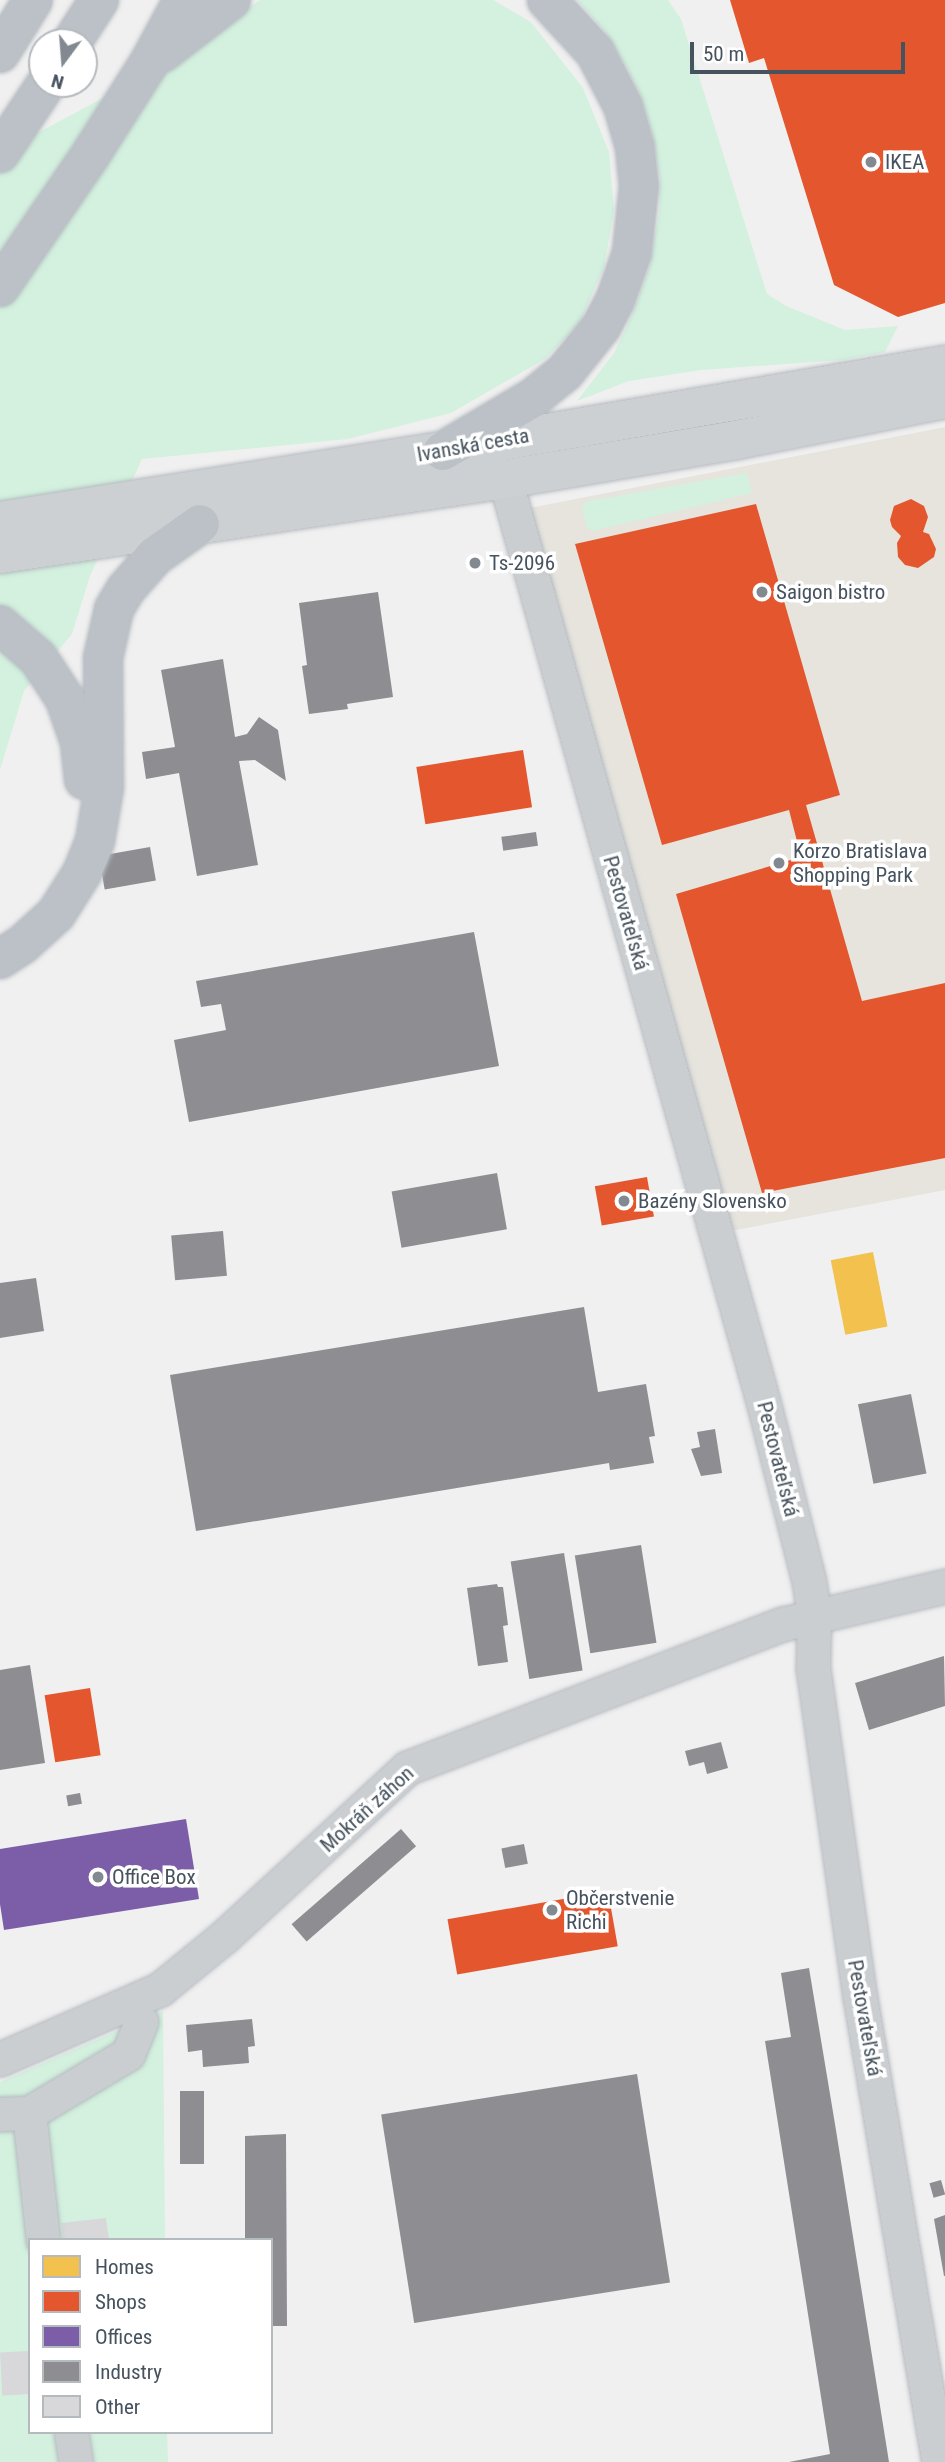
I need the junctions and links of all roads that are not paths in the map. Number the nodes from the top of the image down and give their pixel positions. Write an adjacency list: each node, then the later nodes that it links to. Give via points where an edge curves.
1 (33, 0): 7 (highway)
2 (99, 0): 6 (highway)
3 (183, 0): 8 (highway)
4 (231, 0): 8 (highway)
5 (547, 0): 15 (highway, via 595,52 623,106 635,147 639,186 632,253 601,327 565,372 533,398)
6 (81, 28)
7 (0, 53)
8 (149, 63): 11 (highway)
9 (37, 98): 10 (highway)
10 (0, 153)
11 (0, 287)
12 (945, 366): 14 (street, Ivanská cesta)
13 (945, 399): 16 (street, Ivanská cesta)
14 (495, 441): 15 (street, Ivanská cesta); 16 (street)
15 (443, 451): 17 (street, Ivanská cesta)
16 (505, 479): 18 (street, Ivanská cesta); 24 (street, Pestovateľská, via 763,1401)
17 (0, 521)
18 (200, 524): 19 (street, Ivanská cesta); 22 (highway, via 155,556 120,599 109,624 103,658 104,787 95,841 82,873 55,914)
19 (0, 554)
20 (0, 625): 21 (highway, via 38,658 65,699 80,742 84,781 78,828 62,866 33,907)
21 (0, 935)
22 (0, 959)
23 (945, 1586): 24 (street, Mokráň záhon)
24 (814, 1615): 26 (street, Mokráň záhon, via 407,1768 225,1936 160,1989); 31 (street, Pestovateľská, via 813,1668 860,1997)
25 (141, 2021): 27 (street, via 128,2054)
26 (0, 2059)
27 (15, 2114): 28 (street)
28 (43, 2238)
29 (71, 2434): 30 (street)
30 (76, 2462)
31 (939, 2462)

